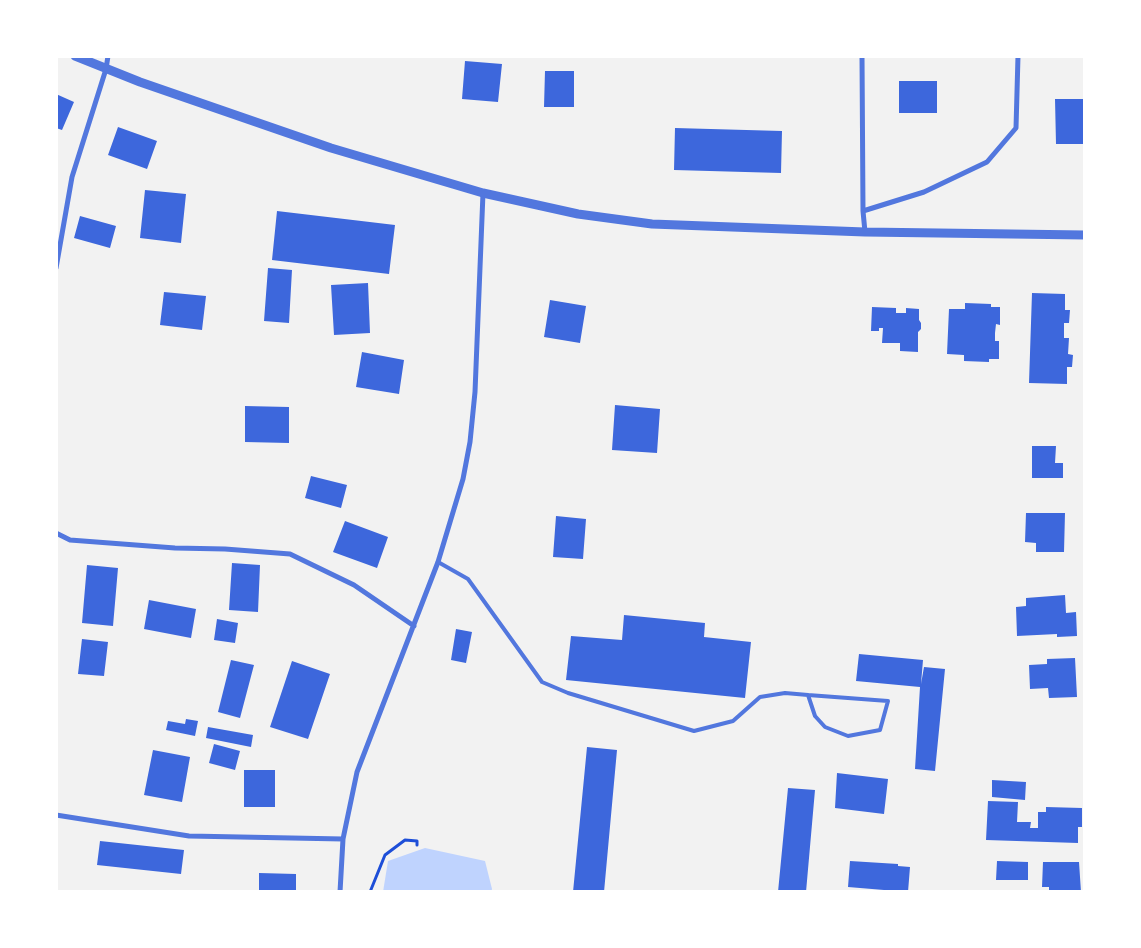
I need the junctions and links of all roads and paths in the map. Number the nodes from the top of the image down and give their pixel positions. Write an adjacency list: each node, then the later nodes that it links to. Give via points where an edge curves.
1 (75, 56): 5 (street)
2 (108, 56): 5 (street)
3 (862, 56): 7 (street)
4 (1018, 56): 7 (street, via 1016,128 987,162 924,192)
5 (106, 69): 6 (street, via 322,145); 10 (street, via 72,177)
6 (484, 193): 8 (street, via 578,214 652,224); 12 (street, via 470,442 457,501)
7 (863, 211): 8 (street)
8 (865, 232): 9 (street)
9 (1085, 235)
10 (56, 268)
11 (56, 533): 13 (street, via 70,540 290,554 354,585)
12 (438, 562): 13 (street); 14 (lane, via 468,579 542,682 568,693 694,731 733,721 760,697 785,693)
13 (414, 626): 16 (street, via 356,772)
14 (808, 695): 14 (lane, via 888,701 880,730 848,736 825,727 815,716)
15 (56, 815): 16 (street, via 189,836)
16 (343, 839): 18 (street)
17 (417, 844): 19 (path, via 417,841 405,840 385,855)
18 (340, 892)
19 (370, 892)

